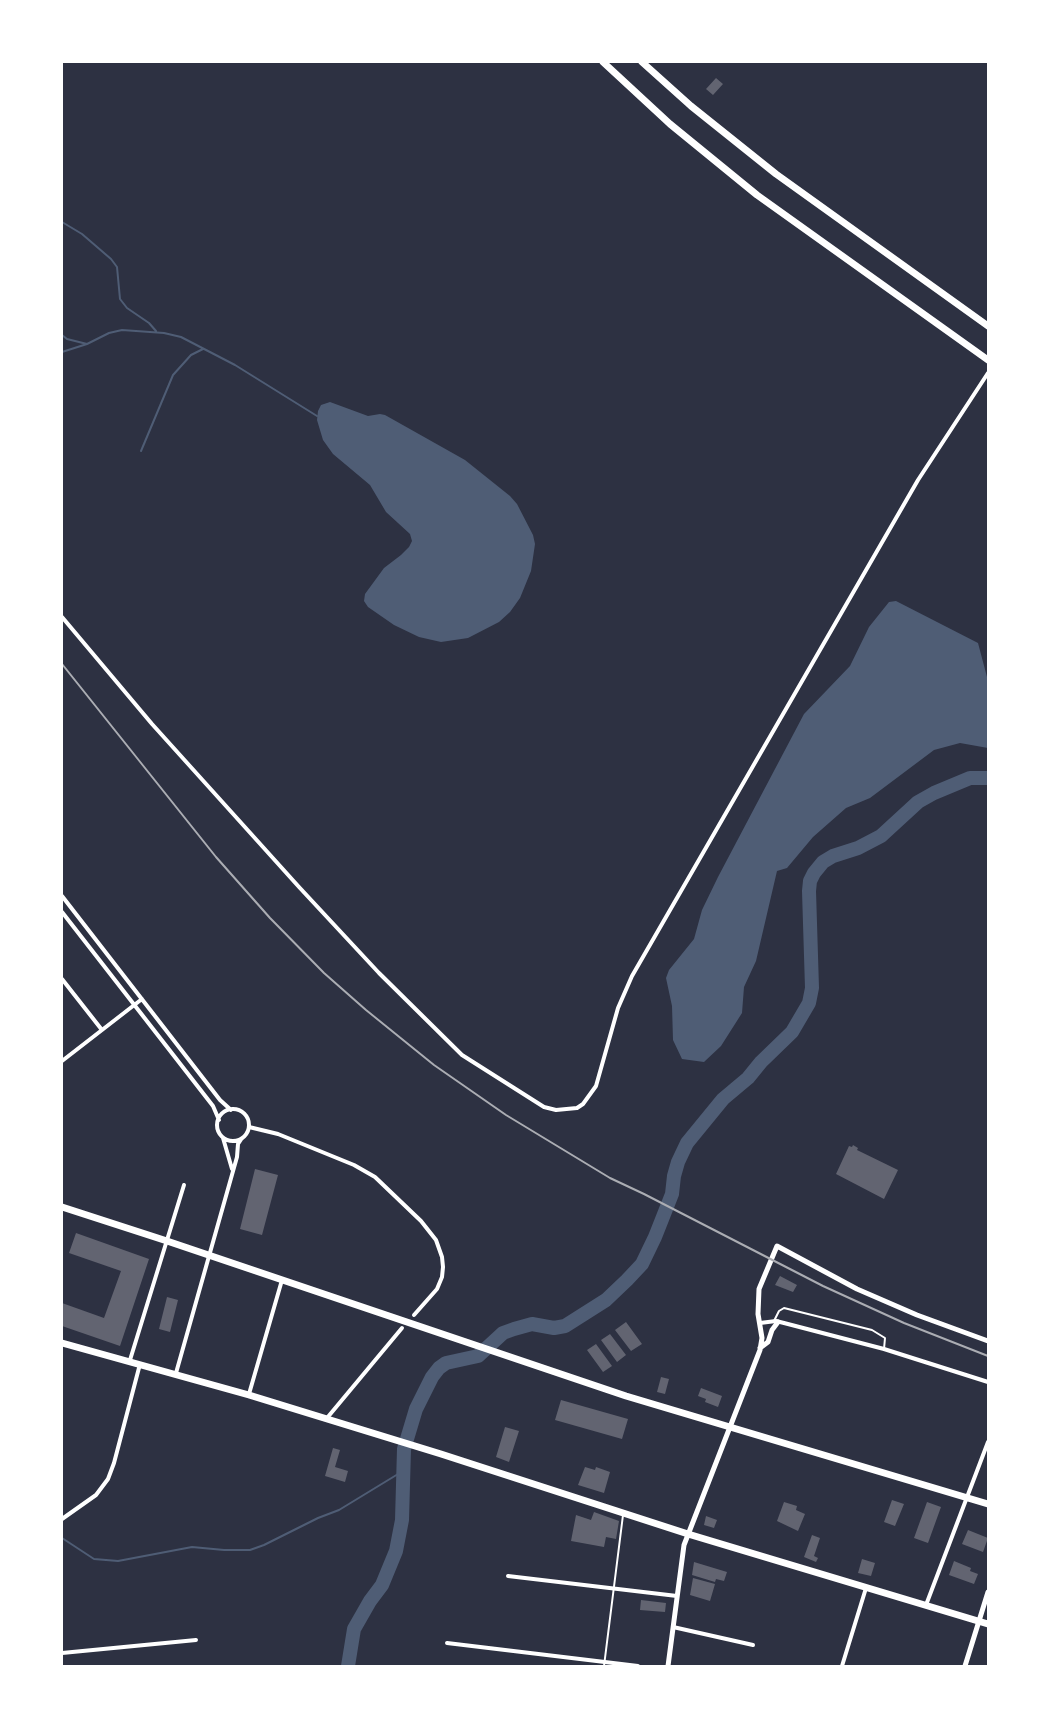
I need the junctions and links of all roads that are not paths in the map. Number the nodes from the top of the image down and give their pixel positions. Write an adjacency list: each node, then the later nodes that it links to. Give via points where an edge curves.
1 (603, 62): 4 (main road, via 740,182)
2 (642, 62): 3 (main road, via 776,174)
3 (988, 326)
4 (988, 360)
5 (988, 373): 6 (street, via 918,480 632,976 618,1008 596,1086 577,1108 544,1107 462,1055 299,887)
6 (62, 617)
7 (62, 896): 10 (street)
8 (62, 912): 11 (street)
9 (62, 979): 12 (street)
10 (142, 999): 11 (street); 14 (street)
11 (134, 1005): 12 (street); 15 (street, via 213,1106)
12 (102, 1030): 13 (street)
13 (62, 1061)
14 (231, 1110): 15 (street); 16 (street, via 246,1115)
15 (219, 1120): 17 (street)
16 (249, 1127): 18 (street); 25 (street, via 278,1134 354,1165 375,1177 421,1221 436,1240 443,1267 437,1288)
17 (223, 1137): 18 (street, via 232,1141); 19 (street)
18 (242, 1138): 19 (street)
19 (233, 1169): 23 (street)
20 (184, 1185): 22 (street)
21 (62, 1207): 22 (main road)
22 (167, 1241): 23 (main road); 33 (street)
23 (209, 1255): 24 (main road); 35 (street)
24 (282, 1280): 37 (street); 39 (main road, via 626,1396)
25 (414, 1315)
26 (776, 1322): 27 (street); 31 (street, via 768,1342); 32 (street); 32 (lane, via 784,1308 817,1316 878,1332 885,1338)
27 (760, 1323): 29 (street, via 759,1289 777,1246 892,1305); 31 (street)
28 (402, 1328): 38 (street)
29 (988, 1341)
30 (62, 1343): 33 (main road)
31 (760, 1348): 39 (street)
32 (884, 1349): 36 (street)
33 (130, 1360): 34 (main road)
34 (140, 1363): 35 (main road); 44 (street, via 108,1479 96,1495)
35 (176, 1373): 37 (main road)
36 (988, 1382)
37 (249, 1395): 38 (main road)
38 (326, 1419): 43 (main road)
39 (730, 1426): 41 (main road); 45 (street)
40 (988, 1442): 41 (street)
41 (968, 1498): 42 (main road); 51 (street)
42 (988, 1504)
43 (624, 1513): 45 (main road); 48 (lane)
44 (62, 1519)
45 (688, 1534): 47 (main road); 50 (street)
46 (508, 1576): 48 (street)
47 (866, 1587): 51 (main road); 62 (street)
48 (613, 1590): 50 (street); 59 (lane)
49 (988, 1592): 52 (street)
50 (677, 1596): 54 (street)
51 (926, 1605): 52 (main road)
52 (978, 1621): 53 (main road); 63 (street)
53 (988, 1624)
54 (673, 1627): 57 (street); 61 (street)
55 (196, 1640): 58 (street)
56 (447, 1642): 59 (street)
57 (753, 1645)
58 (62, 1653)
59 (604, 1664): 60 (street)
60 (638, 1666)
61 (668, 1666)
62 (842, 1666)
63 (965, 1666)

